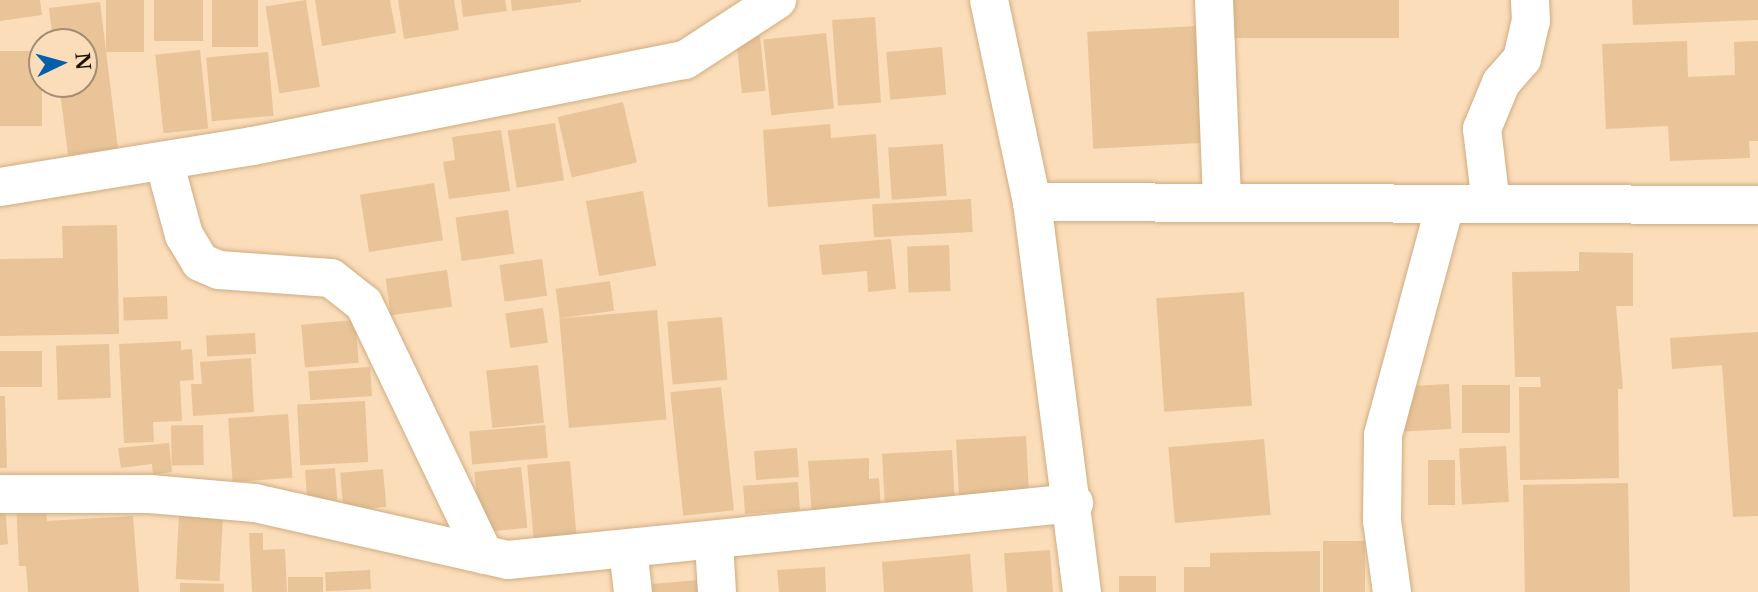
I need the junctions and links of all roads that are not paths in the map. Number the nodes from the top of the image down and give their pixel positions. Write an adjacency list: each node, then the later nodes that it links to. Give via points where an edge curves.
1 (777, 0): 5 (street, via 685,60)
2 (989, 0): 7 (street)
3 (1214, 0): 8 (street)
4 (1530, 0): 9 (street, via 1531,21 1522,59 1502,83 1482,129)
5 (164, 161): 6 (street); 16 (street, via 184,235 200,262 219,270 331,278 364,304)
6 (0, 187)
7 (1032, 202): 8 (street); 13 (street)
8 (1222, 203): 10 (street)
9 (1491, 204): 10 (street); 11 (street)
10 (1445, 205): 20 (street, via 1383,435 1382,521)
11 (1758, 205)
12 (0, 494): 16 (street, via 150,494 255,503)
13 (1074, 503): 14 (street); 19 (street)
14 (713, 542): 15 (street); 18 (street)
15 (628, 549): 16 (street, via 508,559); 17 (street)
16 (484, 555)
17 (633, 592)
18 (717, 592)
19 (1082, 592)
20 (1392, 592)

